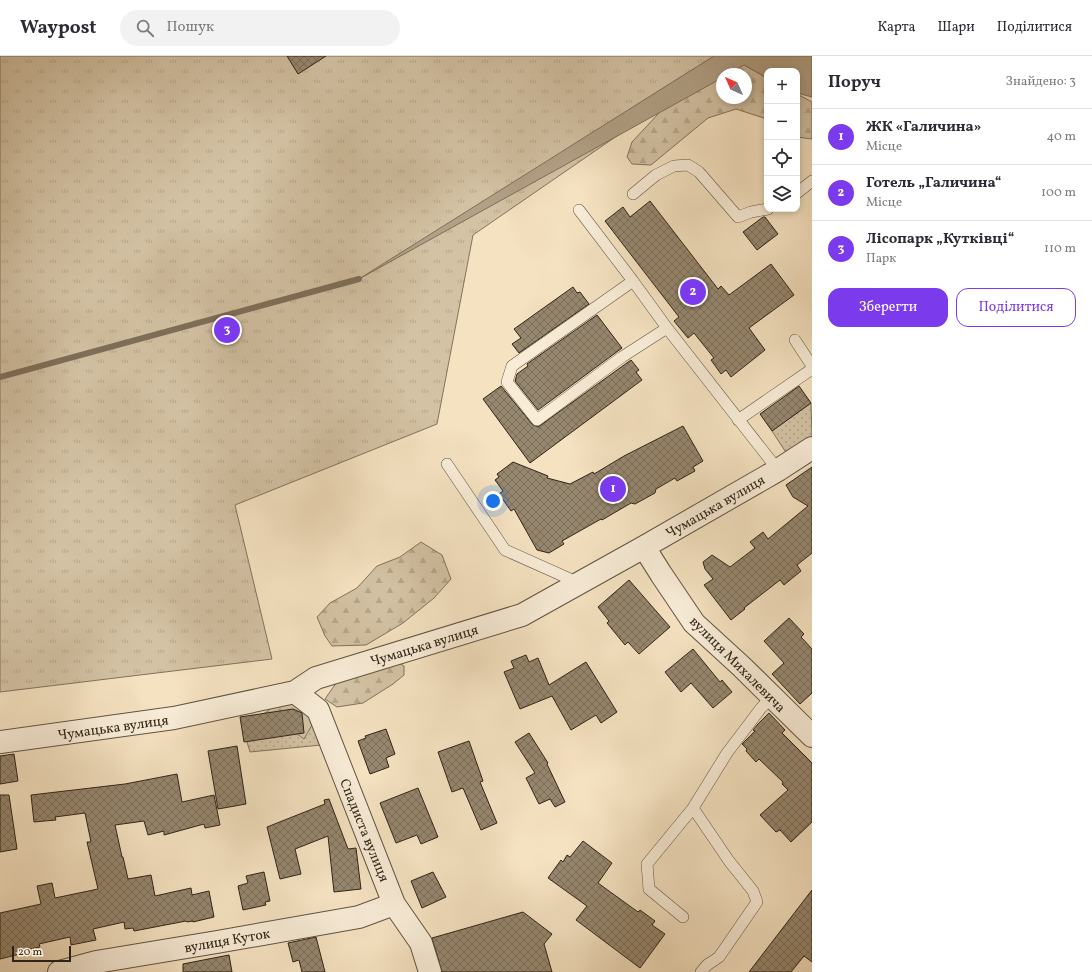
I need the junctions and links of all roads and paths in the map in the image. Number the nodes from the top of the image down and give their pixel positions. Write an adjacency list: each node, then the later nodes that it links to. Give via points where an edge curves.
1 (812, 181): 2 (lane)
2 (800, 191)
3 (633, 194): 5 (lane, via 656,175 674,166 688,165 699,172 738,217)
4 (579, 210): 6 (lane)
5 (764, 210)
6 (633, 281): 7 (lane); 7 (lane, via 512,366 507,382 537,420 622,357)
7 (667, 328): 11 (lane)
8 (795, 340): 9 (lane)
9 (812, 366)
10 (812, 369): 11 (lane)
11 (738, 420): 14 (lane)
12 (812, 448): 14 (street, Чумацька вулиця)
13 (447, 464): 16 (lane, via 505,550)
14 (778, 470): 15 (street, Чумацька вулиця)
15 (644, 547): 16 (street, Чумацька вулиця); 18 (street, вулиця Михалевича, via 694,623)
16 (579, 583): 17 (street, Чумацька вулиця, via 522,615 316,678)
17 (296, 692): 20 (street, Чумацька вулиця, via 174,718); 22 (street, Спадиста вулиця, via 318,710)
18 (772, 697): 19 (street, вулиця Михалевича); 21 (lane, via 760,708 727,753)
19 (812, 736)
20 (0, 742)
21 (692, 808): 23 (lane, via 647,864 649,889); 26 (lane, via 753,892 757,902 720,957)
22 (394, 904): 24 (street, вулиця Куток, via 359,917 96,962); 25 (street, Спадиста вулиця, via 421,943)
23 (682, 917)
24 (59, 972)
25 (430, 972)
26 (701, 972)

